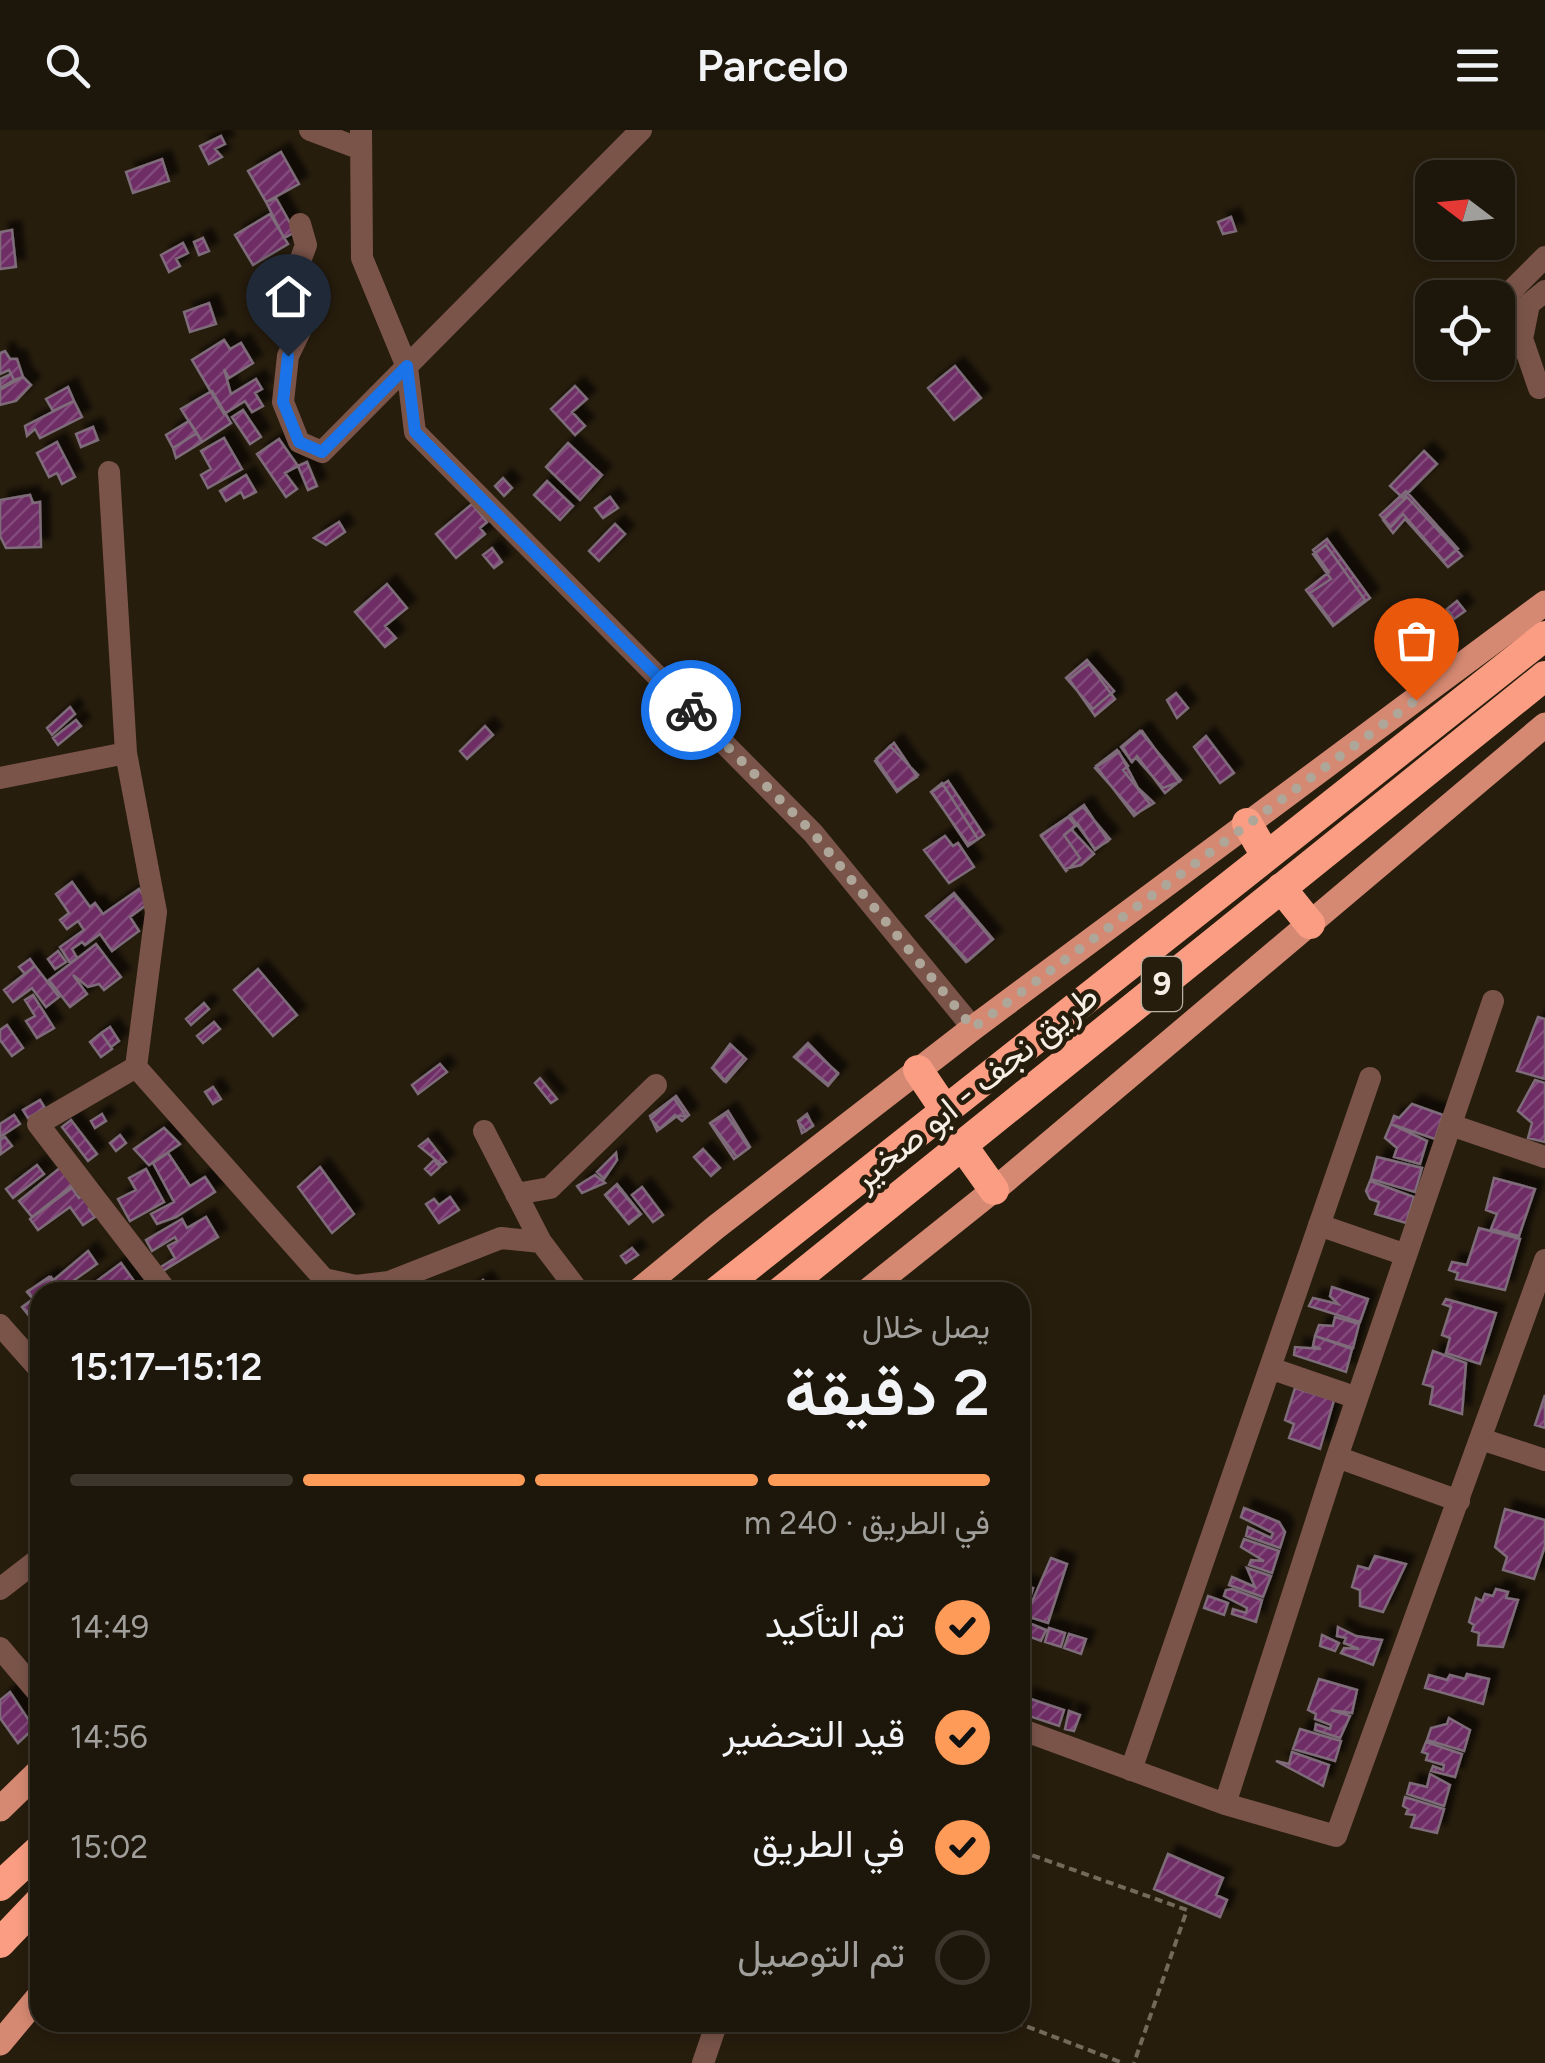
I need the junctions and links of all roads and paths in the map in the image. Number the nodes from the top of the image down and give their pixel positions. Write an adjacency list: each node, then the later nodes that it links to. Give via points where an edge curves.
1 (310, 130): 3 (street)
2 (642, 130): 8 (street)
3 (361, 140): 8 (street, via 362,258)
4 (300, 224): 8 (street, via 306,245 296,272 301,329 288,356 283,402 299,442 322,452)
5 (1545, 257): 7 (street, via 1507,295)
6 (1545, 291): 7 (street, via 1529,304)
7 (1523, 338): 9 (street)
8 (407, 366): 22 (street, via 415,432 813,833)
9 (1543, 389)
10 (109, 472): 15 (street)
11 (1545, 604): 17 (main road)
12 (1545, 636): 18 (highway, طريق نجف - ابو صخير / 9)
13 (1545, 676): 19 (highway, طريق نجف - ابو صخير / 9)
14 (1545, 725): 20 (main road)
15 (126, 753): 16 (street); 23 (street, via 156,912)
16 (0, 778)
17 (1248, 823): 18 (highway); 22 (main road)
18 (1266, 856): 27 (highway, طريق نجف - ابو صخير / 9)
19 (1282, 888): 20 (highway); 30 (highway, طريق نجف - ابو صخير / 9)
20 (1310, 924): 32 (main road)
21 (1493, 1001): 28 (street)
22 (973, 1028): 24 (main road)
23 (136, 1067): 38 (street, via 38,1124); 39 (street, via 324,1279)
24 (918, 1070): 27 (highway); 42 (main road)
25 (1370, 1078): 34 (street)
26 (656, 1086): 33 (street, via 550,1188)
27 (944, 1110): 43 (highway, طريق نجف - ابو صخير / 9)
28 (1451, 1125): 31 (street); 36 (street)
29 (484, 1132): 33 (street)
30 (962, 1146): 32 (highway); 44 (highway, طريق نجف - ابو صخير / 9)
31 (1545, 1157)
32 (994, 1190): 45 (main road)
33 (516, 1194): 35 (street)
34 (1319, 1224): 36 (street); 48 (street)
35 (541, 1242): 40 (street, via 501,1238); 41 (street)
36 (1406, 1254): 49 (street)
37 (1545, 1260): 50 (street)
38 (159, 1282)
39 (338, 1282)
40 (396, 1282)
41 (571, 1282)
42 (651, 1282)
43 (729, 1282)
44 (792, 1282)
45 (879, 1282)
46 (0, 1325): 47 (street)
47 (30, 1359)
48 (1270, 1368): 49 (street); 59 (street)
49 (1357, 1398): 51 (street)
50 (1481, 1439): 52 (street); 53 (street)
51 (1337, 1457): 53 (street); 61 (street)
52 (1545, 1460)
53 (1459, 1501): 61 (street, via 1336,1836)
54 (30, 1566): 55 (street)
55 (0, 1589)
56 (0, 1648): 57 (street)
57 (30, 1682)
58 (1030, 1733): 59 (street)
59 (1132, 1770): 61 (street)
60 (30, 1780): 62 (main road)
61 (1225, 1804)
62 (0, 1809)
63 (1030, 1855): 74 (path, via 1187,1910)
64 (30, 1858): 65 (highway)
65 (0, 1886)
66 (30, 1912): 67 (highway)
67 (0, 1943)
68 (30, 2008): 71 (main road)
69 (1030, 2028): 73 (path)
70 (714, 2032): 72 (street)
71 (0, 2043)
72 (703, 2063)
73 (1124, 2063)
74 (1134, 2063)

